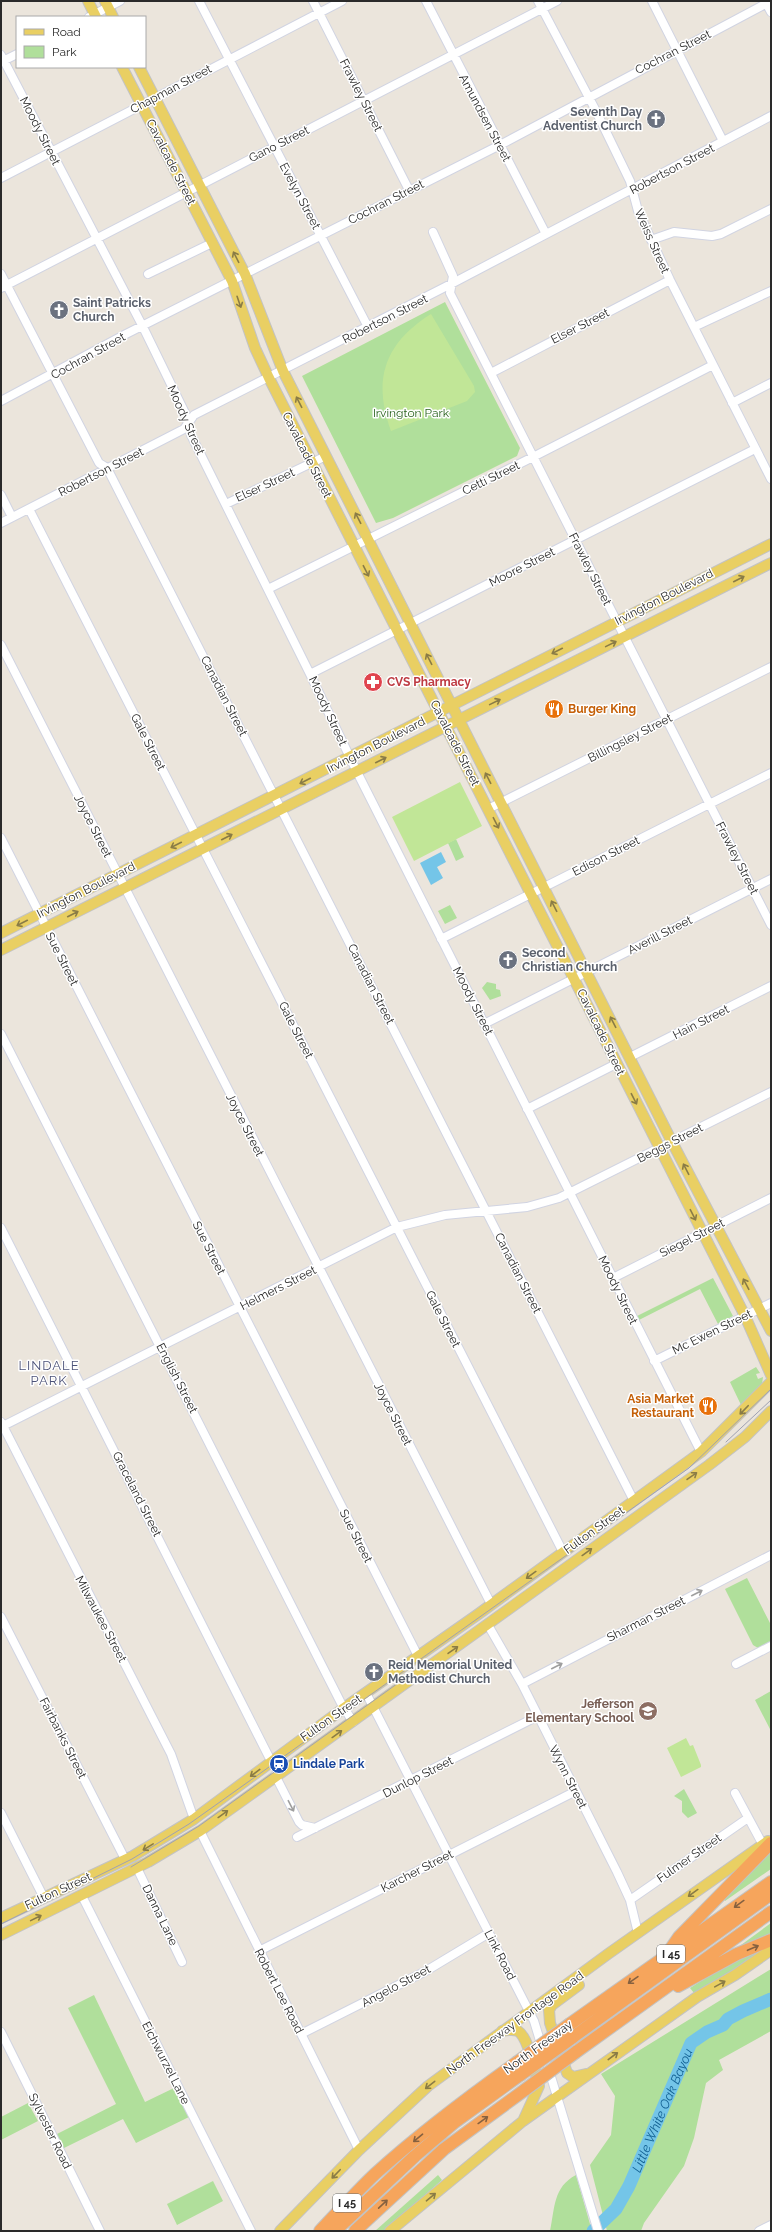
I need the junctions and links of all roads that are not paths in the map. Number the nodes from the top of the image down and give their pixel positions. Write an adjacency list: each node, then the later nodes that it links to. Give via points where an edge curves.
1 (88, 1): 15 (main road)
2 (120, 1): 11 (street)
3 (199, 1): 21 (street, Evelyn Street)
4 (313, 1): 13 (street, Frawley Street)
5 (342, 1): 13 (street, Chapman Street)
6 (426, 1): 19 (street, Amundsen Street)
7 (538, 1): 12 (street, Weiss Street)
8 (557, 1): 12 (street, Gano Street)
9 (652, 1): 17 (street)
10 (768, 2): 14 (street); 17 (street, Cochran Street)
11 (107, 4): 15 (street); 16 (main road)
12 (542, 9): 19 (street, Gano Street); 25 (street, Weiss Street)
13 (318, 12): 21 (street, Chapman Street); 26 (street, Frawley Street)
14 (771, 12)
15 (93, 16)
16 (113, 16)
17 (677, 50): 25 (street, Cochran Street); 29 (street)
18 (16, 54): 20 (street)
19 (453, 56): 26 (street, Gano Street); 30 (street, Amundsen Street)
20 (2, 59): 32 (street, Moody Street)
21 (229, 59): 24 (street, Chapman Street); 31 (street, Evelyn Street)
22 (123, 68): 27 (main road, Cavalcade Street)
23 (140, 68): 24 (main road, Cavalcade Street)
24 (155, 97): 27 (street, Chapman Street); 34 (main road, Cavalcade Street)
25 (588, 97): 30 (street, Cochran Street); 36 (street, Weiss Street, via 630,181)
26 (364, 101): 31 (street, Gano Street); 35 (street, Frawley Street)
27 (141, 104): 32 (street, Chapman Street); 37 (main road, Cavalcade Street)
28 (771, 116): 29 (street, Robertson Street)
29 (723, 141): 36 (street, Robertson Street)
30 (500, 144): 35 (street, Cochran Street); 40 (street, Amundsen Street)
31 (275, 147): 34 (street, Gano Street); 41 (street, Evelyn Street)
32 (51, 152): 33 (street, Chapman Street); 42 (street, Moody Street)
33 (1, 178)
34 (200, 185): 37 (street, Gano Street); 47 (main road, Cavalcade Street, one-way to 34)
35 (409, 190): 41 (street, Cochran Street)
36 (632, 190): 40 (street, Robertson Street); 43 (street, Weiss Street)
37 (186, 192): 42 (street, Gano Street); 44 (main road, Cavalcade Street)
38 (771, 209): 43 (street, via 721,234 712,236 674,232)
39 (433, 232): 50 (street, Frawley Street, via 453,276)
40 (546, 234): 50 (street, Robertson Street)
41 (321, 235): 47 (street, Cochran Street); 54 (street, Evelyn Street)
42 (97, 238): 51 (street, Gano Street); 53 (street, Moody Street)
43 (651, 240): 48 (street, Weiss Street)
44 (212, 242): 46 (street); 49 (main road, Cavalcade Street)
45 (1, 274): 51 (street, Canadian Street)
46 (148, 274)
47 (245, 274): 49 (street, Cochran Street); 57 (main road, Cavalcade Street)
48 (670, 280): 55 (street, Weiss Street); 58 (street, Elser Street)
49 (232, 281): 53 (street, Cochran Street); 60 (main road, Cavalcade Street, one-way to 60, via 255,348)
50 (451, 284): 54 (street, Robertson Street); 58 (street, Frawley Street, via 450,293)
51 (4, 287): 59 (street, Canadian Street)
52 (771, 291): 55 (street)
53 (143, 327): 59 (street, Cochran Street); 64 (street, Moody Street)
54 (368, 327): 57 (street, Robertson Street)
55 (694, 327): 56 (street, Weiss Street)
56 (713, 365): 63 (street, Weiss Street); 67 (street, Cetti Street)
57 (283, 371): 60 (street, Robertson Street); 66 (main road, Cavalcade Street, one-way to 57)
58 (491, 373): 67 (street, Frawley Street)
59 (53, 375): 62 (street, Cochran Street); 69 (street, Canadian Street, via 99,463)
60 (269, 378): 64 (street, Robertson Street, via 194,415); 68 (main road, Cavalcade Street)
61 (771, 383): 63 (street)
62 (1, 401)
63 (732, 403): 65 (street, Weiss Street)
64 (188, 422): 69 (street, Robertson Street, via 184,429); 72 (street, Moody Street, via 191,435)
65 (755, 449): 70 (street, Weiss Street); 77 (street, Moore Street)
66 (326, 456): 68 (street, Elser Street); 76 (main road, Cavalcade Street, one-way to 66)
67 (534, 457): 76 (street, Cetti Street); 77 (street, Frawley Street)
68 (311, 463): 72 (street, Elser Street); 79 (main road, Cavalcade Street)
69 (107, 468): 73 (street, Robertson Street); 101 (street, Canadian Street)
70 (771, 479)
71 (1, 495): 74 (street)
72 (226, 504): 82 (street, Moody Street)
73 (29, 509): 74 (street, Robertson Street); 106 (street, Gale Street)
74 (12, 517): 75 (street, Robertson Street)
75 (1, 523)
76 (369, 540): 79 (street, Cetti Street); 85 (main road, Cavalcade Street)
77 (576, 540): 84 (street, Frawley Street); 85 (street, Moore Street)
78 (771, 544): 81 (main road, Irvington Boulevard)
79 (354, 547): 82 (street, Cetti Street); 86 (main road, Cavalcade Street, one-way to 86)
80 (771, 563): 83 (main road, Irvington Boulevard, one-way to 80)
81 (708, 575): 83 (main road); 84 (main road, Irvington Boulevard)
82 (268, 589): 91 (street, Moody Street)
83 (716, 591): 87 (main road, Irvington Boulevard)
84 (617, 621): 87 (street, Frawley Street); 89 (main road, Irvington Boulevard, one-way to 89)
85 (411, 623): 86 (street, Moore Street); 93 (main road, Cavalcade Street, one-way to 85)
86 (397, 630): 91 (street, Moore Street); 94 (main road, Cavalcade Street)
87 (625, 637): 92 (main road, Irvington Boulevard, one-way to 87); 96 (street, Frawley Street)
88 (1, 645): 109 (street, Joyce Street)
89 (525, 667): 92 (main road); 93 (main road, Irvington Boulevard)
90 (771, 667): 96 (street, Billingsley Street)
91 (310, 674): 98 (street, Moody Street)
92 (533, 683): 95 (main road, Irvington Boulevard, one-way to 92)
93 (453, 706): 94 (main road, Irvington Boulevard); 95 (main road, Cavalcade Street)
94 (440, 713): 97 (main road, Cavalcade Street); 98 (main road, Irvington Boulevard)
95 (460, 719): 97 (main road, Irvington Boulevard); 102 (main road, Cavalcade Street, one-way to 95)
96 (667, 719): 102 (street, Billingsley Street); 103 (street, Frawley Street)
97 (447, 726): 99 (main road, Irvington Boulevard, one-way to 97); 104 (main road, Cavalcade Street)
98 (350, 758): 99 (street, Moody Street); 101 (main road, Irvington Boulevard, one-way to 101)
99 (357, 772): 105 (main road, Irvington Boulevard); 119 (street, Moody Street)
100 (771, 773): 103 (street, Edison Street)
101 (275, 796): 105 (street, Canadian Street); 106 (main road, Irvington Boulevard)
102 (501, 802): 104 (street, Billingsley Street); 112 (main road, Cavalcade Street)
103 (710, 803): 112 (street, Edison Street); 113 (street, Frawley Street)
104 (488, 809): 114 (main road, Cavalcade Street, one-way to 114)
105 (282, 810): 108 (main road, Irvington Boulevard, one-way to 105); 134 (street, Canadian Street)
106 (196, 835): 108 (street, Gale Street); 109 (main road, Irvington Boulevard, one-way to 109)
107 (1, 838): 115 (street, Sue Street)
108 (203, 849): 111 (main road, Irvington Boulevard); 136 (street, Gale Street)
109 (118, 875): 111 (street, Joyce Street); 115 (main road, Irvington Boulevard)
110 (771, 879): 113 (street, Averill Street)
111 (124, 888): 117 (main road, Irvington Boulevard, one-way to 111); 139 (street, Joyce Street)
112 (544, 888): 114 (street, Edison Street); 121 (main road, Cavalcade Street, one-way to 112)
113 (752, 888): 116 (street, Frawley Street); 121 (street, Averill Street)
114 (531, 894): 119 (street, Edison Street); 122 (main road, Cavalcade Street)
115 (39, 914): 117 (street, Sue Street); 118 (main road, Irvington Boulevard, one-way to 118)
116 (771, 925)
117 (46, 928): 120 (main road, Irvington Boulevard); 142 (street, Sue Street)
118 (1, 933)
119 (441, 939): 124 (street, Moody Street)
120 (1, 950)
121 (587, 971): 122 (street, Averill Street); 126 (main road, Cavalcade Street, one-way to 121)
122 (574, 978): 124 (street, Averill Street); 127 (main road, Cavalcade Street)
123 (771, 986): 126 (street, Hain Street)
124 (484, 1024): 129 (street, Moody Street)
125 (1, 1034): 146 (street, English Street)
126 (630, 1057): 130 (main road, Cavalcade Street)
127 (616, 1064): 129 (street); 131 (main road, Cavalcade Street, one-way to 131)
128 (771, 1092): 130 (street, Beggs Street)
129 (527, 1109): 132 (street, Moody Street)
130 (672, 1142): 131 (street, Beggs Street); 135 (main road, Cavalcade Street, one-way to 130)
131 (660, 1149): 132 (street, Beggs Street); 138 (main road, Cavalcade Street, one-way to 138)
132 (569, 1193): 134 (street, Helmers Street, via 547,1202); 140 (street, Moody Street)
133 (771, 1198): 135 (street, Siegel Street)
134 (487, 1212): 136 (street, Helmers Street, via 445,1215); 154 (street, Canadian Street)
135 (715, 1226): 138 (street, Siegel Street); 143 (main road, Cavalcade Street, one-way to 135)
136 (397, 1227): 139 (street, Helmers Street); 155 (street, Gale Street)
137 (1, 1228): 150 (street, Graceland Street)
138 (702, 1233): 140 (street, Siegel Street); 144 (main road, Cavalcade Street)
139 (317, 1268): 142 (street, Helmers Street); 157 (street, Joyce Street)
140 (613, 1278): 147 (street, Moody Street)
141 (771, 1303): 143 (street, Mc Ewen Street)
142 (239, 1308): 146 (street, Helmers Street); 161 (street, Sue Street)
143 (760, 1308): 144 (street, Mc Ewen Street); 145 (main road, Cavalcade Street)
144 (745, 1316): 147 (street, Mc Ewen Street); 148 (main road, Cavalcade Street)
145 (771, 1331)
146 (161, 1348): 150 (street, Helmers Street); 166 (street, English Street)
147 (654, 1361): 153 (street, Moody Street)
148 (771, 1375)
149 (771, 1382): 153 (main road, Fulton Street, one-way to 153)
150 (82, 1387): 152 (street, Helmers Street); 169 (street, Graceland Street)
151 (771, 1411): 159 (main road, Fulton Street, one-way to 151, via 714,1461 745,1437)
152 (2, 1425): 175 (street, Milwaukee Street, via 170,1754)
153 (700, 1452): 154 (main road, Fulton Street)
154 (634, 1501): 155 (main road, Fulton Street)
155 (563, 1552): 157 (main road, Fulton Street, one-way to 157)
156 (771, 1555): 163 (street, Sharman Street, one-way to 156)
157 (491, 1604): 161 (main road, Fulton Street)
158 (1, 1617): 182 (street, Fairbanks Street)
159 (488, 1624): 163 (street, Wynn Street); 165 (main road, Fulton Street, one-way to 159)
160 (771, 1646): 162 (street)
161 (418, 1656): 164 (main road, Fulton Street)
162 (736, 1664)
163 (522, 1684): 167 (street, Wynn Street)
164 (366, 1693): 165 (street, Link Road); 166 (main road, Fulton Street)
165 (373, 1706): 168 (main road, Fulton Street); 171 (street, Link Road)
166 (344, 1708): 168 (street, English Street); 169 (main road, Fulton Street)
167 (538, 1716): 171 (street, Dunlop Street); 172 (street, Wynn Street)
168 (353, 1722): 170 (main road, Fulton Street, one-way to 168)
169 (271, 1761): 175 (main road, Fulton Street, one-way to 175)
170 (275, 1775): 177 (street, one-way to 177, via 299,1822); 178 (main road, Fulton Street, one-way to 170)
171 (411, 1780): 177 (street, Dunlop Street); 181 (street, Link Road)
172 (576, 1791): 181 (street, Karcher Street); 188 (street, Wynn Street)
173 (735, 1793): 176 (street)
174 (1, 1813): 187 (street)
175 (194, 1818): 182 (main road, Fulton Street, one-way to 182)
176 (748, 1818): 180 (street); 188 (street, Fulmer Street)
177 (315, 1828): 179 (street, Dunlop Street)
178 (200, 1831): 183 (main road, Fulton Street); 195 (street, Robert Lee Road)
179 (297, 1837)
180 (766, 1841): 192 (main road, North Freeway Frontage Road, one-way to 192); 197 (highway, via 679,1937)
181 (449, 1855): 191 (street, Link Road); 195 (street, Karcher Street)
182 (125, 1859): 187 (main road, Fulton Street)
183 (137, 1868): 186 (main road, Fulton Street); 198 (street, Danna Lane)
184 (771, 1882): 197 (highway, North Freeway / I 45, one-way to 197)
185 (771, 1894): 215 (highway, North Freeway, bridge, via 455,2122)
186 (82, 1896): 193 (main road, Fulton Street, one-way to 186); 212 (street, Eichwurzel Lane)
187 (44, 1898): 190 (main road, Fulton Street)
188 (630, 1900): 192 (street, Wynn Street)
189 (771, 1912): 201 (highway, I 45)
190 (1, 1918)
191 (489, 1933): 200 (street, Link Road); 204 (street, Angelo Street, via 426,1971)
192 (638, 1933): 199 (main road, North Freeway Frontage Road)
193 (1, 1935)
194 (771, 1940): 201 (highway, one-way to 194, via 737,1954)
195 (259, 1950): 204 (street, Robert Lee Road)
196 (771, 1950): 205 (main road, one-way to 196, via 691,2001)
197 (664, 1958): 214 (highway, North Freeway / I 45, one-way to 214, bridge, via 450,2110 374,2175)
198 (182, 1962)
199 (582, 1974): 200 (main road, North Freeway Frontage Road); 205 (main road, via 582,1983 552,2005 549,2019 567,2073 573,2077)
200 (529, 2011): 202 (main road, North Freeway Frontage Road); 206 (street, Link Road, via 534,2020)
201 (631, 2012): 216 (highway, I 45, one-way to 201, bridge, via 444,2149)
202 (502, 2031): 207 (main road, via 518,2031 526,2039 539,2086); 208 (main road, North Freeway Frontage Road, one-way to 208, via 428,2086)
203 (1, 2032): 211 (street, Sylvester Road)
204 (301, 2034): 208 (street, Robert Lee Road)
205 (590, 2073): 206 (main road)
206 (556, 2097): 207 (main road); 217 (street, Link Road)
207 (523, 2121): 210 (main road, one-way to 207)
208 (359, 2150): 213 (main road, North Freeway Frontage Road, one-way to 213)
209 (771, 2225): 218 (street)
210 (396, 2229)
211 (100, 2231)
212 (250, 2231)
213 (280, 2231)
214 (320, 2231)
215 (335, 2231)
216 (355, 2231)
217 (598, 2231)
218 (759, 2231)

